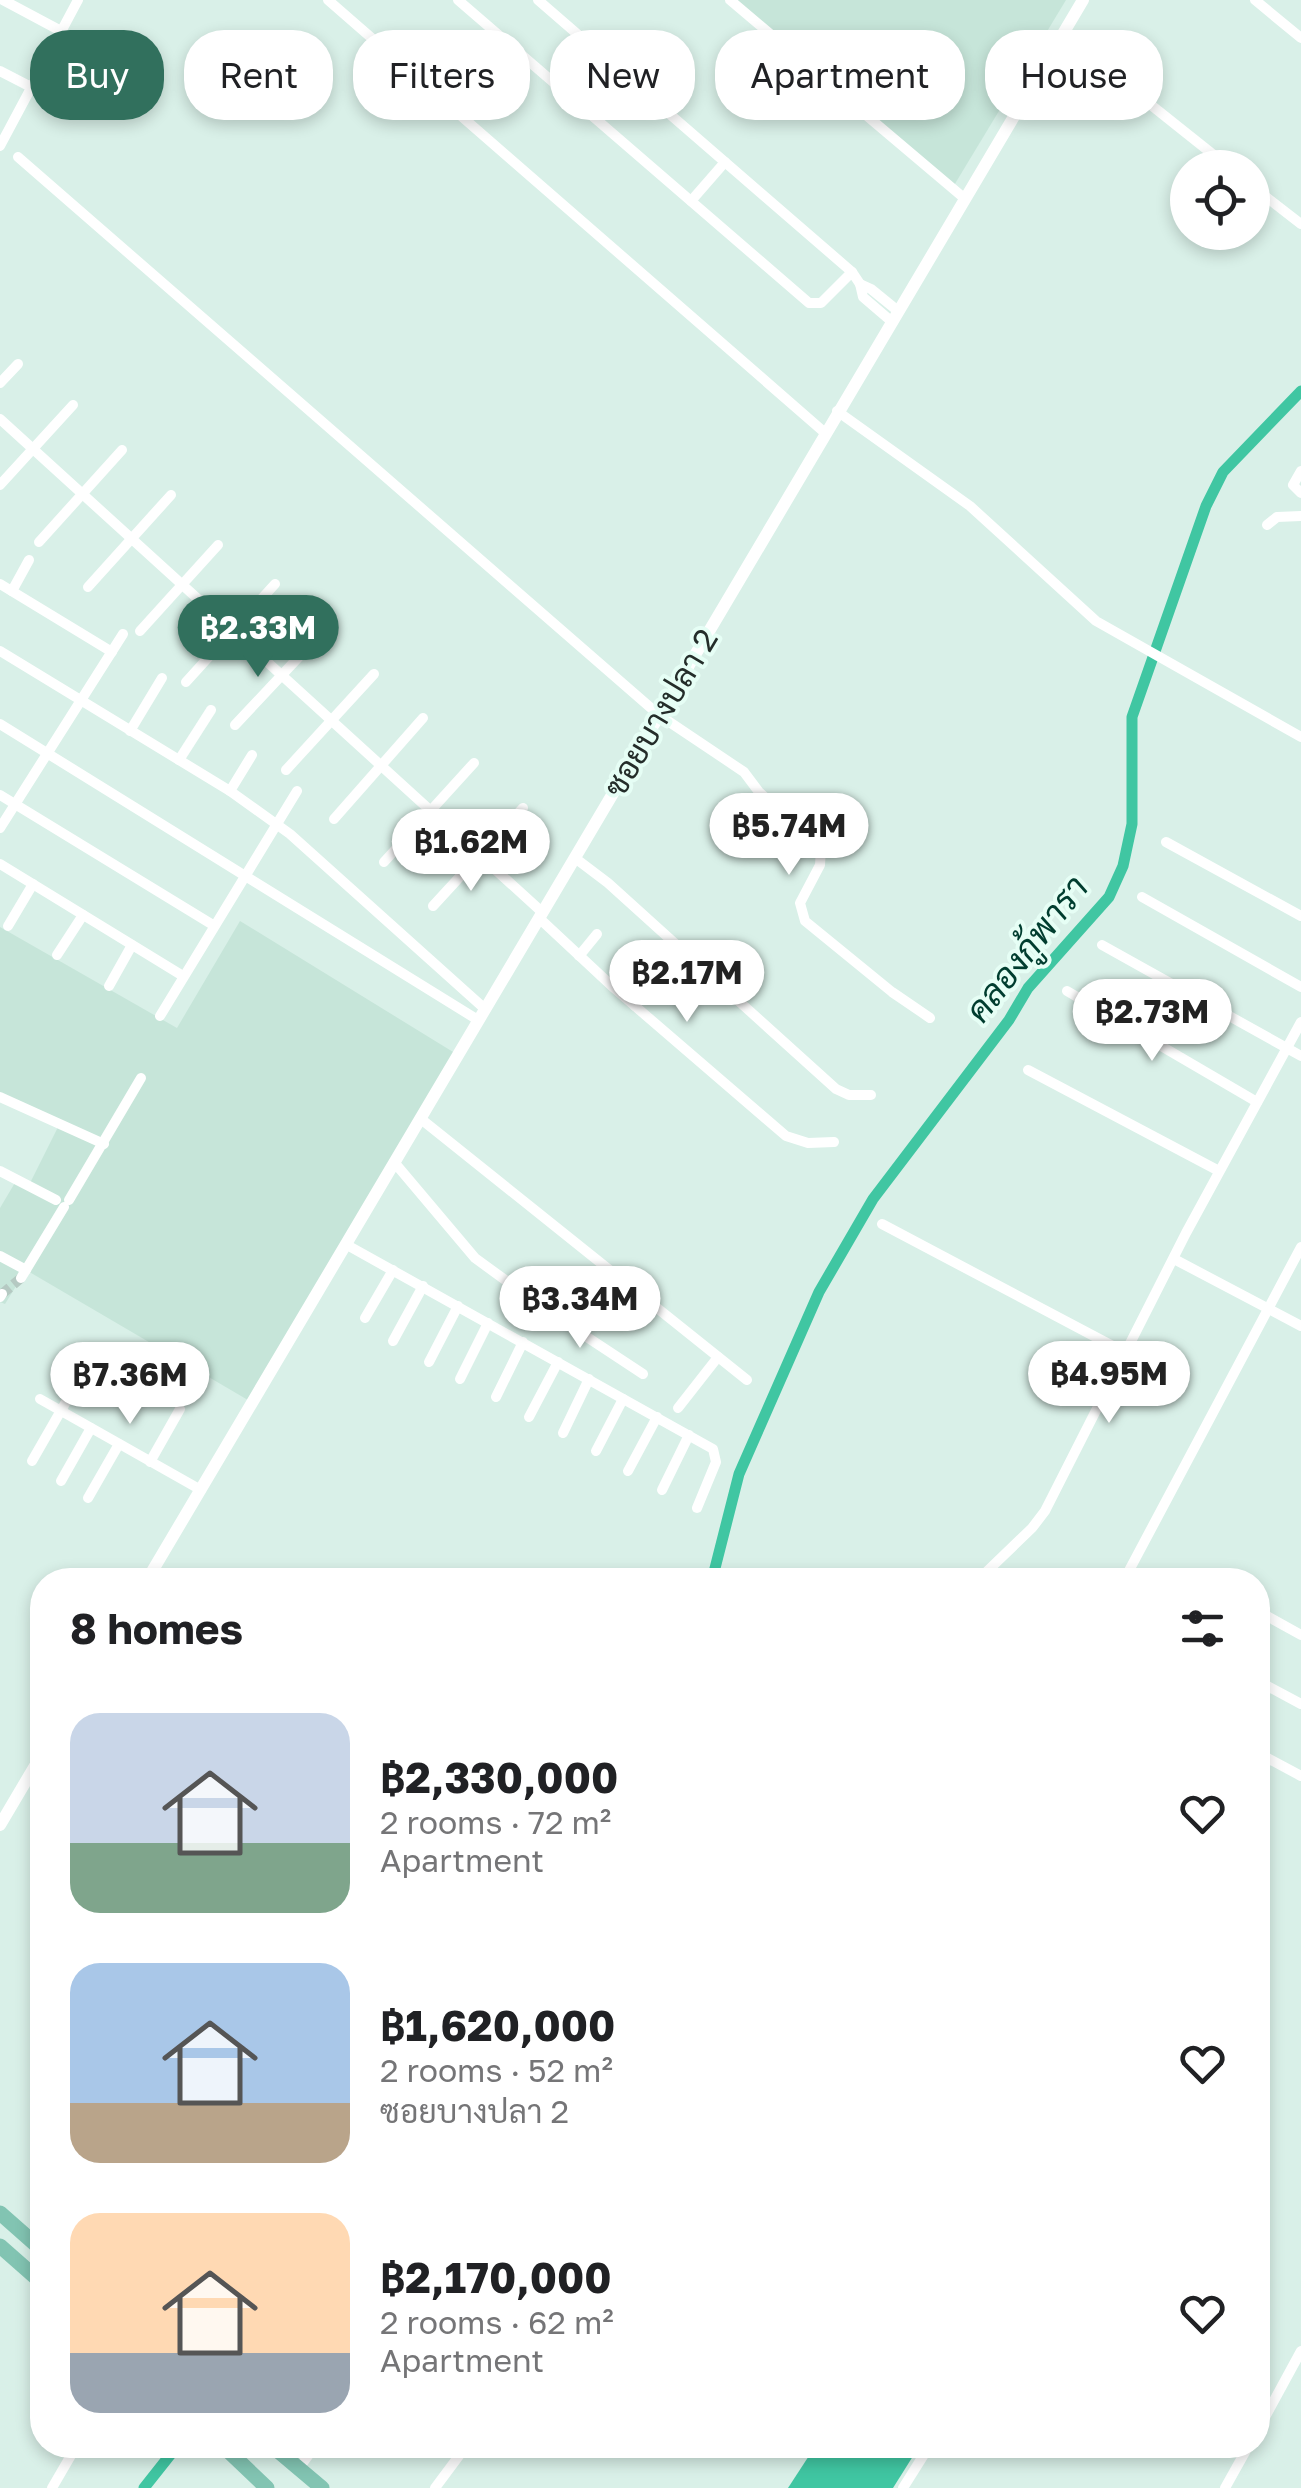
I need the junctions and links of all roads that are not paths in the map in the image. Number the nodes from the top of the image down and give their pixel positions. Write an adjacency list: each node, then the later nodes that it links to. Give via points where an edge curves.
1 (3, 0): 9 (street)
2 (78, 0): 10 (street)
3 (328, 0): 37 (street)
4 (458, 0): 15 (street)
5 (538, 0): 11 (street)
6 (730, 0): 26 (street)
7 (1083, 0): 12 (street, ซอยบางปลา 2)
8 (1255, 0): 13 (street)
9 (59, 30)
10 (62, 30)
11 (573, 30)
12 (1064, 30)
13 (1301, 38)
14 (0, 71): 16 (street)
15 (550, 78)
16 (30, 86)
17 (30, 89): 22 (street)
18 (1163, 115): 23 (street)
19 (598, 120): 28 (street)
20 (677, 120): 25 (street)
21 (1011, 120): 26 (street, ซอยบางปลา 2)
22 (0, 145)
23 (1207, 150)
24 (18, 156): 68 (street)
25 (726, 162): 28 (street); 30 (street)
26 (964, 198): 31 (street, ซอยบางปลา 2)
27 (1270, 200): 29 (street)
28 (691, 201): 30 (street, via 809,303 821,303)
29 (1301, 224)
30 (852, 272): 31 (street, via 863,297)
31 (894, 316): 35 (street, ซอยบางปลา 2)
32 (18, 364): 33 (street)
33 (0, 384)
34 (73, 405): 38 (street)
35 (836, 412): 37 (street, ซอยบางปลา 2); 74 (street, via 970,506 1096,621)
36 (0, 419): 38 (street)
37 (824, 432): 68 (street, ซอยบางปลา 2)
38 (33, 449): 41 (street); 43 (street)
39 (122, 450): 43 (street)
40 (1301, 472): 42 (street, via 1293,485)
41 (0, 485)
42 (1301, 493)
43 (83, 494): 47 (street); 48 (street)
44 (171, 495): 47 (street)
45 (1301, 516): 46 (street)
46 (1267, 525)
47 (132, 538): 53 (street); 54 (street)
48 (39, 542)
49 (218, 545): 53 (street)
50 (29, 560): 55 (street)
51 (0, 584): 55 (street)
52 (276, 584): 57 (street)
53 (183, 585): 57 (street); 58 (street)
54 (88, 587)
55 (12, 591): 61 (street)
56 (324, 629): 62 (street)
57 (232, 630): 62 (street); 65 (street)
58 (140, 632)
59 (123, 634): 61 (street)
60 (0, 651): 66 (street)
61 (112, 652): 66 (street)
62 (281, 674): 70 (street); 72 (street)
63 (374, 674): 70 (street)
64 (162, 678): 73 (street)
65 (186, 682)
66 (81, 701): 73 (street); 75 (street)
67 (211, 710): 77 (street)
68 (659, 715): 92 (street, ซอยบางปลา 2); 119 (street, via 744,772 817,843 822,859 802,897 802,917)
69 (424, 718): 79 (street)
70 (332, 720): 79 (street); 80 (street)
71 (0, 724): 75 (street)
72 (235, 725)
73 (130, 730): 77 (street)
74 (1301, 737)
75 (46, 753): 84 (street); 95 (street)
76 (252, 755): 81 (street)
77 (179, 760): 81 (street)
78 (474, 763): 86 (street)
79 (380, 765): 86 (street); 87 (street)
80 (286, 770)
81 (230, 791): 88 (street)
82 (297, 791): 88 (street)
83 (0, 796): 84 (street)
84 (14, 804): 89 (street); 102 (street)
85 (523, 808): 91 (street)
86 (430, 810): 91 (street); 93 (street)
87 (334, 818)
88 (277, 825): 95 (street); 111 (street)
89 (0, 828)
90 (1166, 842): 101 (street)
91 (480, 855): 98 (street); 100 (street)
92 (575, 858): 100 (street, ซอยบางปลา 2); 125 (street, via 836,1089)
93 (384, 862)
94 (0, 864): 96 (street)
95 (244, 873): 102 (street); 115 (street)
96 (33, 884): 99 (street); 103 (street)
97 (1142, 897): 113 (street)
98 (433, 906)
99 (83, 915): 105 (street); 107 (street)
100 (541, 915): 108 (street); 117 (street, ซอยบางปลา 2)
101 (1301, 916)
102 (213, 925): 110 (street)
103 (8, 926)
104 (597, 934): 108 (street)
105 (132, 945): 110 (street); 112 (street)
106 (1102, 945): 121 (street)
107 (57, 955)
108 (579, 956): 116 (street)
109 (660, 974): 116 (street)
110 (183, 976): 118 (street)
111 (458, 985): 115 (street); 117 (street)
112 (109, 986)
113 (1301, 987)
114 (1067, 991): 127 (street)
115 (448, 1002): 117 (street)
116 (635, 1006): 129 (street, via 786,1136)
117 (481, 1014): 128 (street, ซอยบางปลา 2)
118 (160, 1016)
119 (930, 1018)
120 (1301, 1022): 121 (street)
121 (1287, 1048): 122 (street); 127 (street)
122 (1301, 1056)
123 (1028, 1070): 133 (street)
124 (141, 1078): 130 (street)
125 (871, 1095)
126 (0, 1097): 130 (street)
127 (1257, 1102): 133 (street)
128 (420, 1119): 131 (street, ซอยบางปลา 2); 150 (street)
129 (834, 1142)
130 (104, 1144): 134 (street)
131 (394, 1162): 136 (street, ซอยบางปลา 2); 154 (street, via 475,1258)
132 (0, 1171): 134 (street)
133 (1219, 1171): 139 (street)
134 (63, 1202): 138 (street, via 24,1274)
135 (882, 1224): 149 (street)
136 (347, 1244): 140 (street); 175 (street, ซอยบางปลา 2)
137 (1301, 1247): 143 (street)
138 (0, 1256)
139 (1174, 1259): 143 (street); 149 (street)
140 (392, 1270): 141 (street); 144 (street)
141 (423, 1286): 142 (street); 147 (street)
142 (458, 1306): 145 (street); 152 (street)
143 (1268, 1310): 146 (street); 181 (street)
144 (365, 1318)
145 (488, 1323): 148 (street); 155 (street)
146 (1301, 1326)
147 (393, 1341)
148 (523, 1342): 153 (street); 158 (street)
149 (1124, 1352): 180 (street, via 1044,1511)
150 (718, 1358): 157 (street); 161 (street)
151 (90, 1360): 163 (street)
152 (429, 1362)
153 (558, 1362): 156 (street); 164 (street)
154 (643, 1374)
155 (460, 1379)
156 (589, 1379): 159 (street); 167 (street)
157 (747, 1380)
158 (496, 1396)
159 (623, 1398): 165 (street); 170 (street)
160 (40, 1399): 163 (street)
161 (678, 1408)
162 (180, 1409): 172 (street)
163 (62, 1411): 166 (street); 171 (street)
164 (529, 1417)
165 (657, 1418): 168 (street); 173 (street)
166 (91, 1428): 169 (street); 174 (street)
167 (563, 1433)
168 (689, 1435): 176 (street); 178 (street, via 716,1454)
169 (120, 1444): 172 (street); 177 (street)
170 (596, 1451)
171 (32, 1461)
172 (150, 1462): 175 (street)
173 (628, 1471)
174 (61, 1481)
175 (201, 1490): 179 (street, ซอยบางปลา 2)
176 (662, 1490)
177 (88, 1498)
178 (697, 1508)
179 (154, 1568)
180 (990, 1568)
181 (1130, 1568)
182 (1270, 1617): 183 (street)
183 (1301, 1634)
184 (1270, 1687): 185 (street)
185 (1301, 1704)
186 (1270, 1760): 188 (street)
187 (30, 1774): 189 (street)
188 (1301, 1776)
189 (0, 1825)
190 (0, 2213): 191 (main road)
191 (30, 2239)
192 (0, 2246): 193 (main road)
193 (30, 2273)
194 (1301, 2351): 195 (street)
195 (1270, 2408)
196 (69, 2458): 205 (street)
197 (236, 2458): 204 (main road)
198 (286, 2458): 203 (main road)
199 (300, 2458): 203 (street)
200 (457, 2458): 207 (street)
201 (922, 2458): 208 (street)
202 (1242, 2458): 209 (street)
203 (293, 2464): 206 (main road)
204 (266, 2487)
205 (52, 2488)
206 (322, 2488)
207 (435, 2488)
208 (902, 2488)
209 (1225, 2488)

